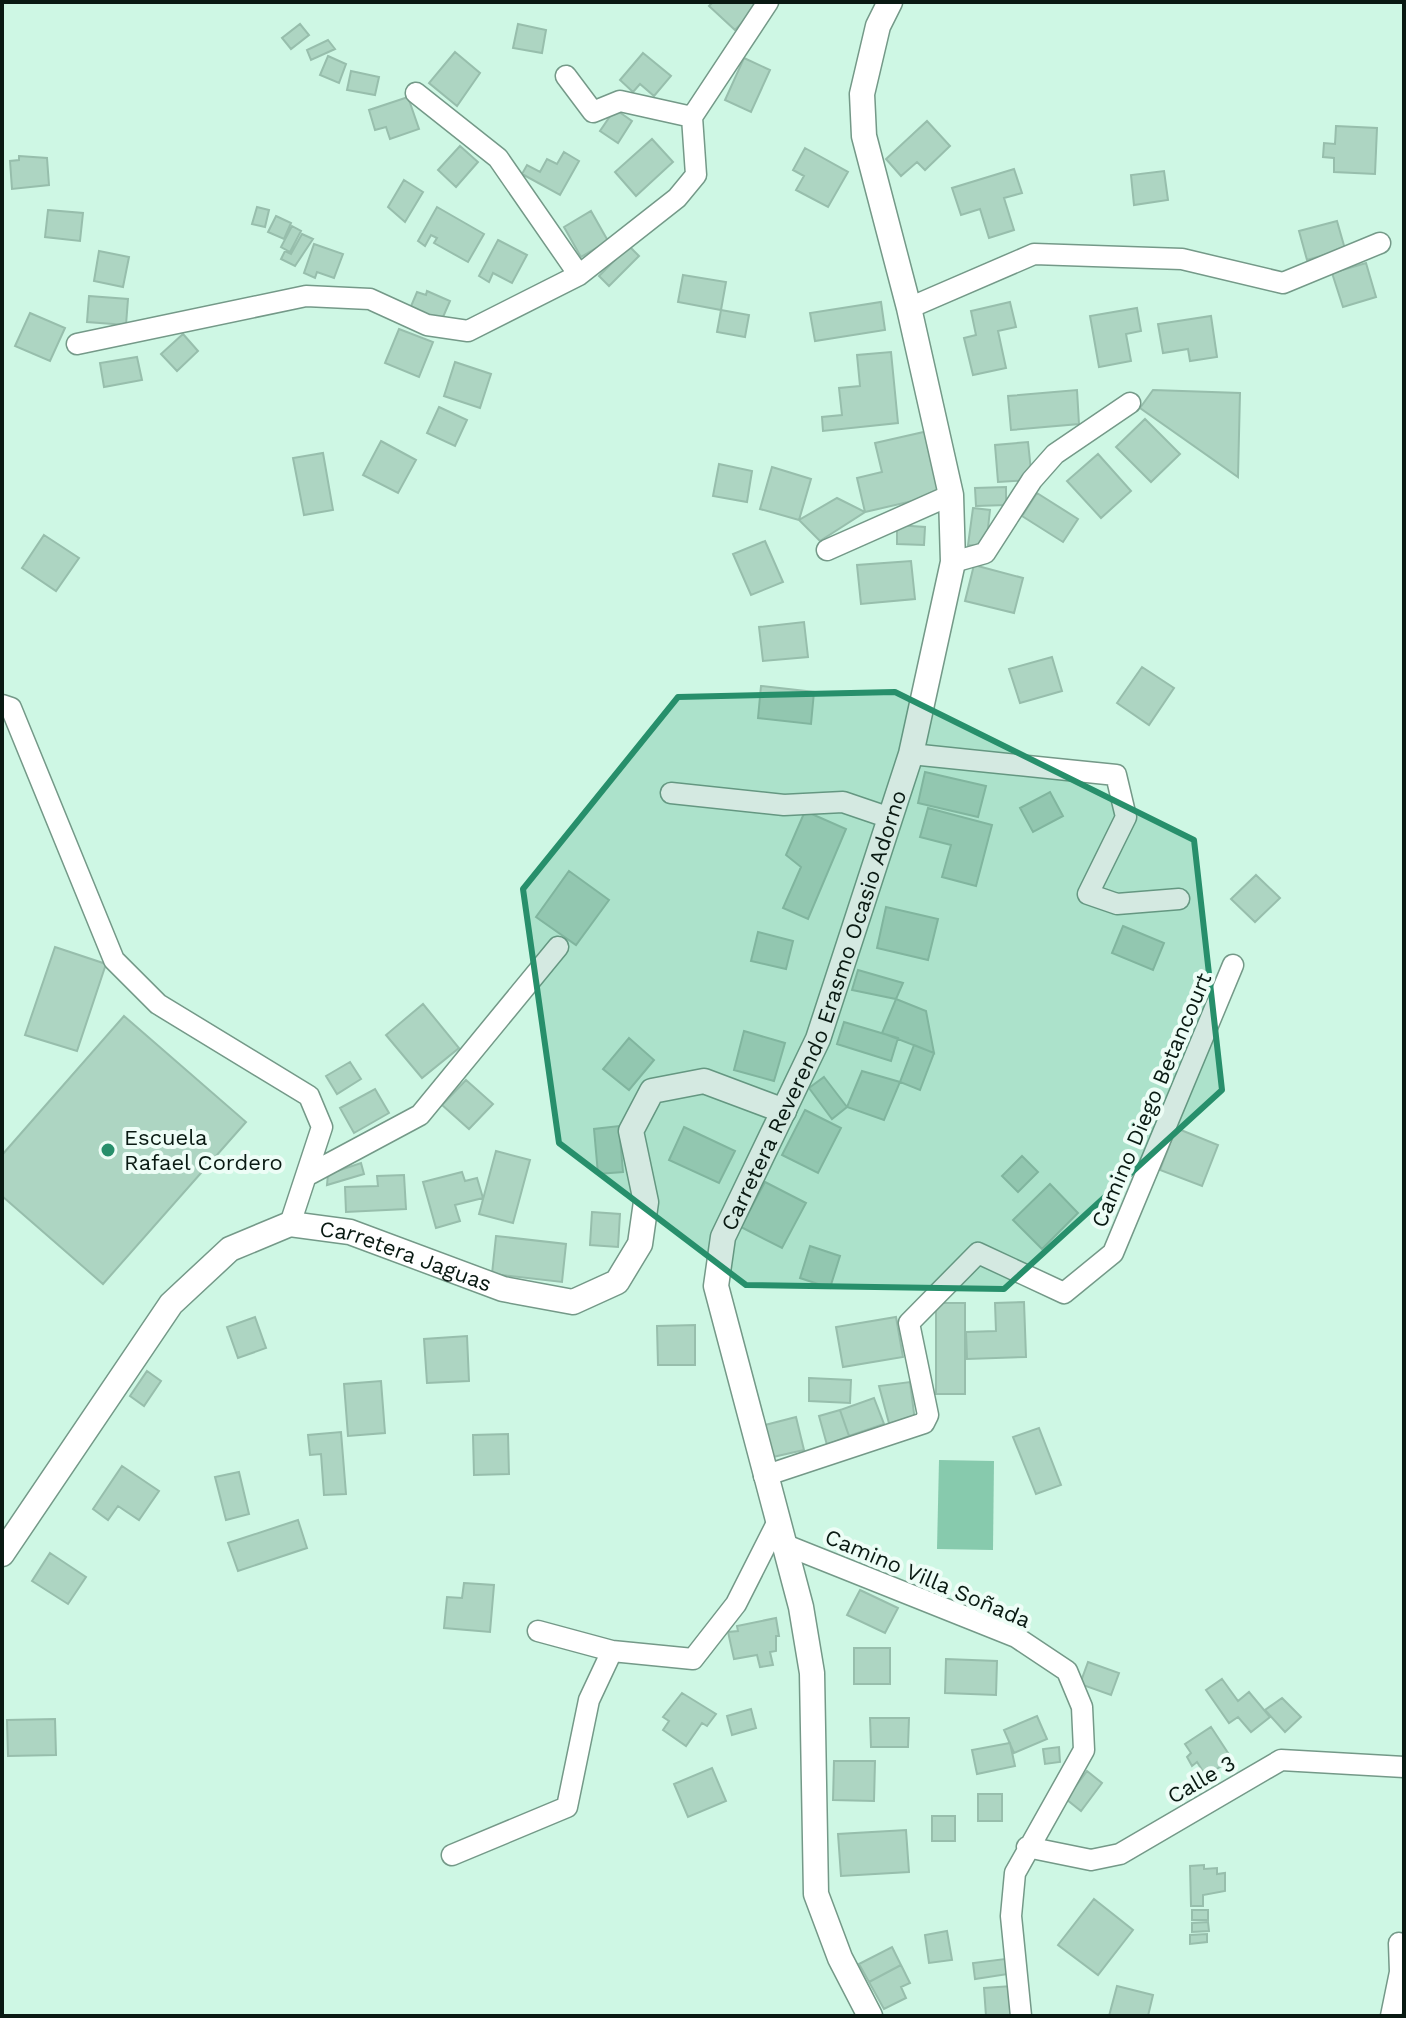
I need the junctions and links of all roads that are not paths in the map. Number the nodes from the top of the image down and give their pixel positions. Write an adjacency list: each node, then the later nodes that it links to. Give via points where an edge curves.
1 (768, 2): 5 (street)
2 (890, 2): 8 (street, Carretera Reverendo Erasmo Ocasio Adorno, via 878,26 862,94 864,136)
3 (566, 76): 5 (street, via 593,112 620,101)
4 (416, 93): 7 (street, via 498,158)
5 (692, 117): 7 (street, via 696,175 677,198)
6 (1380, 243): 8 (street, via 1283,283 1182,259 1034,254)
7 (579, 275): 9 (street, via 468,331 427,325 370,299 306,296)
8 (909, 308): 11 (street, Carretera Reverendo Erasmo Ocasio Adorno)
9 (77, 344)
10 (1130, 403): 13 (street, via 1055,454 985,553)
11 (951, 495): 12 (street); 13 (street, Carretera Reverendo Erasmo Ocasio Adorno)
12 (827, 550)
13 (953, 562): 15 (street, Carretera Reverendo Erasmo Ocasio Adorno)
14 (2, 705): 22 (street, via 11,708 114,960 158,1004 309,1096 322,1127)
15 (911, 754): 17 (street, Carretera Reverendo Erasmo Ocasio Adorno); 18 (street, via 1116,775 1126,817 1088,894 1117,904)
16 (671, 793): 17 (street, via 784,805 843,802)
17 (890, 818): 21 (street, Carretera Reverendo Erasmo Ocasio Adorno, via 818,1039)
18 (1179, 899)
19 (558, 947): 22 (street, via 420,1115)
20 (1233, 965): 24 (street, Camino Diego Betancourt, via 1113,1253 1064,1293 978,1253 909,1323 928,1415 924,1423)
21 (784, 1111): 23 (street, Carretera Jaguas, via 704,1081 652,1091 631,1131 646,1202 640,1244 617,1282 573,1302 503,1289 350,1232); 24 (street, Carretera Reverendo Erasmo Ocasio Adorno, via 723,1237 716,1286)
22 (308, 1175): 23 (street)
23 (290, 1224): 26 (street, Carretera Jaguas, via 230,1249 171,1304)
24 (764, 1476): 25 (street, Carretera Reverendo Erasmo Ocasio Adorno)
25 (780, 1534): 28 (street, via 693,1659); 30 (street, Camino Villa Soñada, via 1016,1637 1067,1671 1082,1707 1084,1750); 33 (street, Carretera Reverendo Erasmo Ocasio Adorno, via 801,1607 812,1673 816,1894)
26 (2, 1554)
27 (538, 1631): 28 (street)
28 (612, 1651): 31 (street, via 589,1700 567,1807)
29 (1404, 1767): 30 (street, Calle 3, via 1281,1760 1120,1854 1091,1860)
30 (1027, 1847): 34 (street, Camino Villa Soñada, via 1015,1873 1011,1916)
31 (452, 1855)
32 (1399, 1943): 35 (street, via 1400,1972)
33 (870, 2016)
34 (1021, 2016)
35 (1391, 2016)

